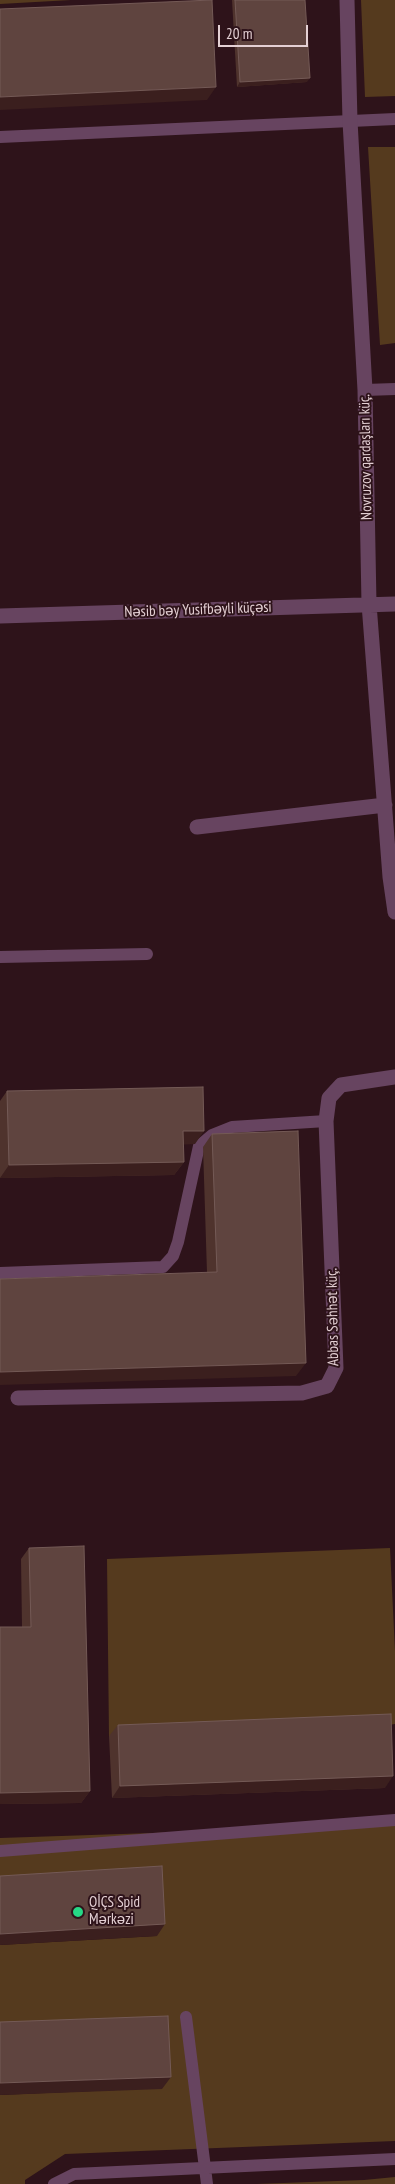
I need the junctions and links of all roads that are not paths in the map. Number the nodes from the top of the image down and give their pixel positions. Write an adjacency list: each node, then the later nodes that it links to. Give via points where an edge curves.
1 (347, 0): 3 (street, Novruzov qardaşları küç.)
2 (395, 119): 3 (lane)
3 (350, 121): 4 (lane); 6 (street, Novruzov qardaşları küç.)
4 (0, 136)
5 (395, 389): 6 (lane)
6 (365, 390): 7 (street, Novruzov qardaşları küç.)
7 (369, 604): 8 (street, Nəsib bəy Yusifbəyli küçəsi); 9 (street, Nəsib bəy Yusifbəyli küçəsi); 10 (street, Novruzov qardaşları küç.)
8 (395, 604)
9 (0, 616)
10 (385, 805): 11 (street); 12 (street, Novruzov qardaşları küç.)
11 (197, 827)
12 (393, 877): 13 (street, Novruzov qardaşları küç.)
13 (395, 912)
14 (147, 954): 15 (lane)
15 (0, 957)
16 (395, 1078): 17 (street, Abbas Səhhət küç., via 341,1085 329,1098)
17 (326, 1121): 18 (lane, via 232,1127 212,1135 199,1146 178,1242 173,1256 163,1267); 19 (street, Abbas Səhhət küç., via 336,1368 327,1386 302,1393)
18 (0, 1273)
19 (18, 1398)
20 (395, 1820): 21 (lane)
21 (0, 1851)
22 (186, 2017): 24 (lane)
23 (395, 2159): 24 (lane)
24 (207, 2168): 25 (lane, via 74,2174); 26 (lane)
25 (54, 2184)
26 (207, 2184)

